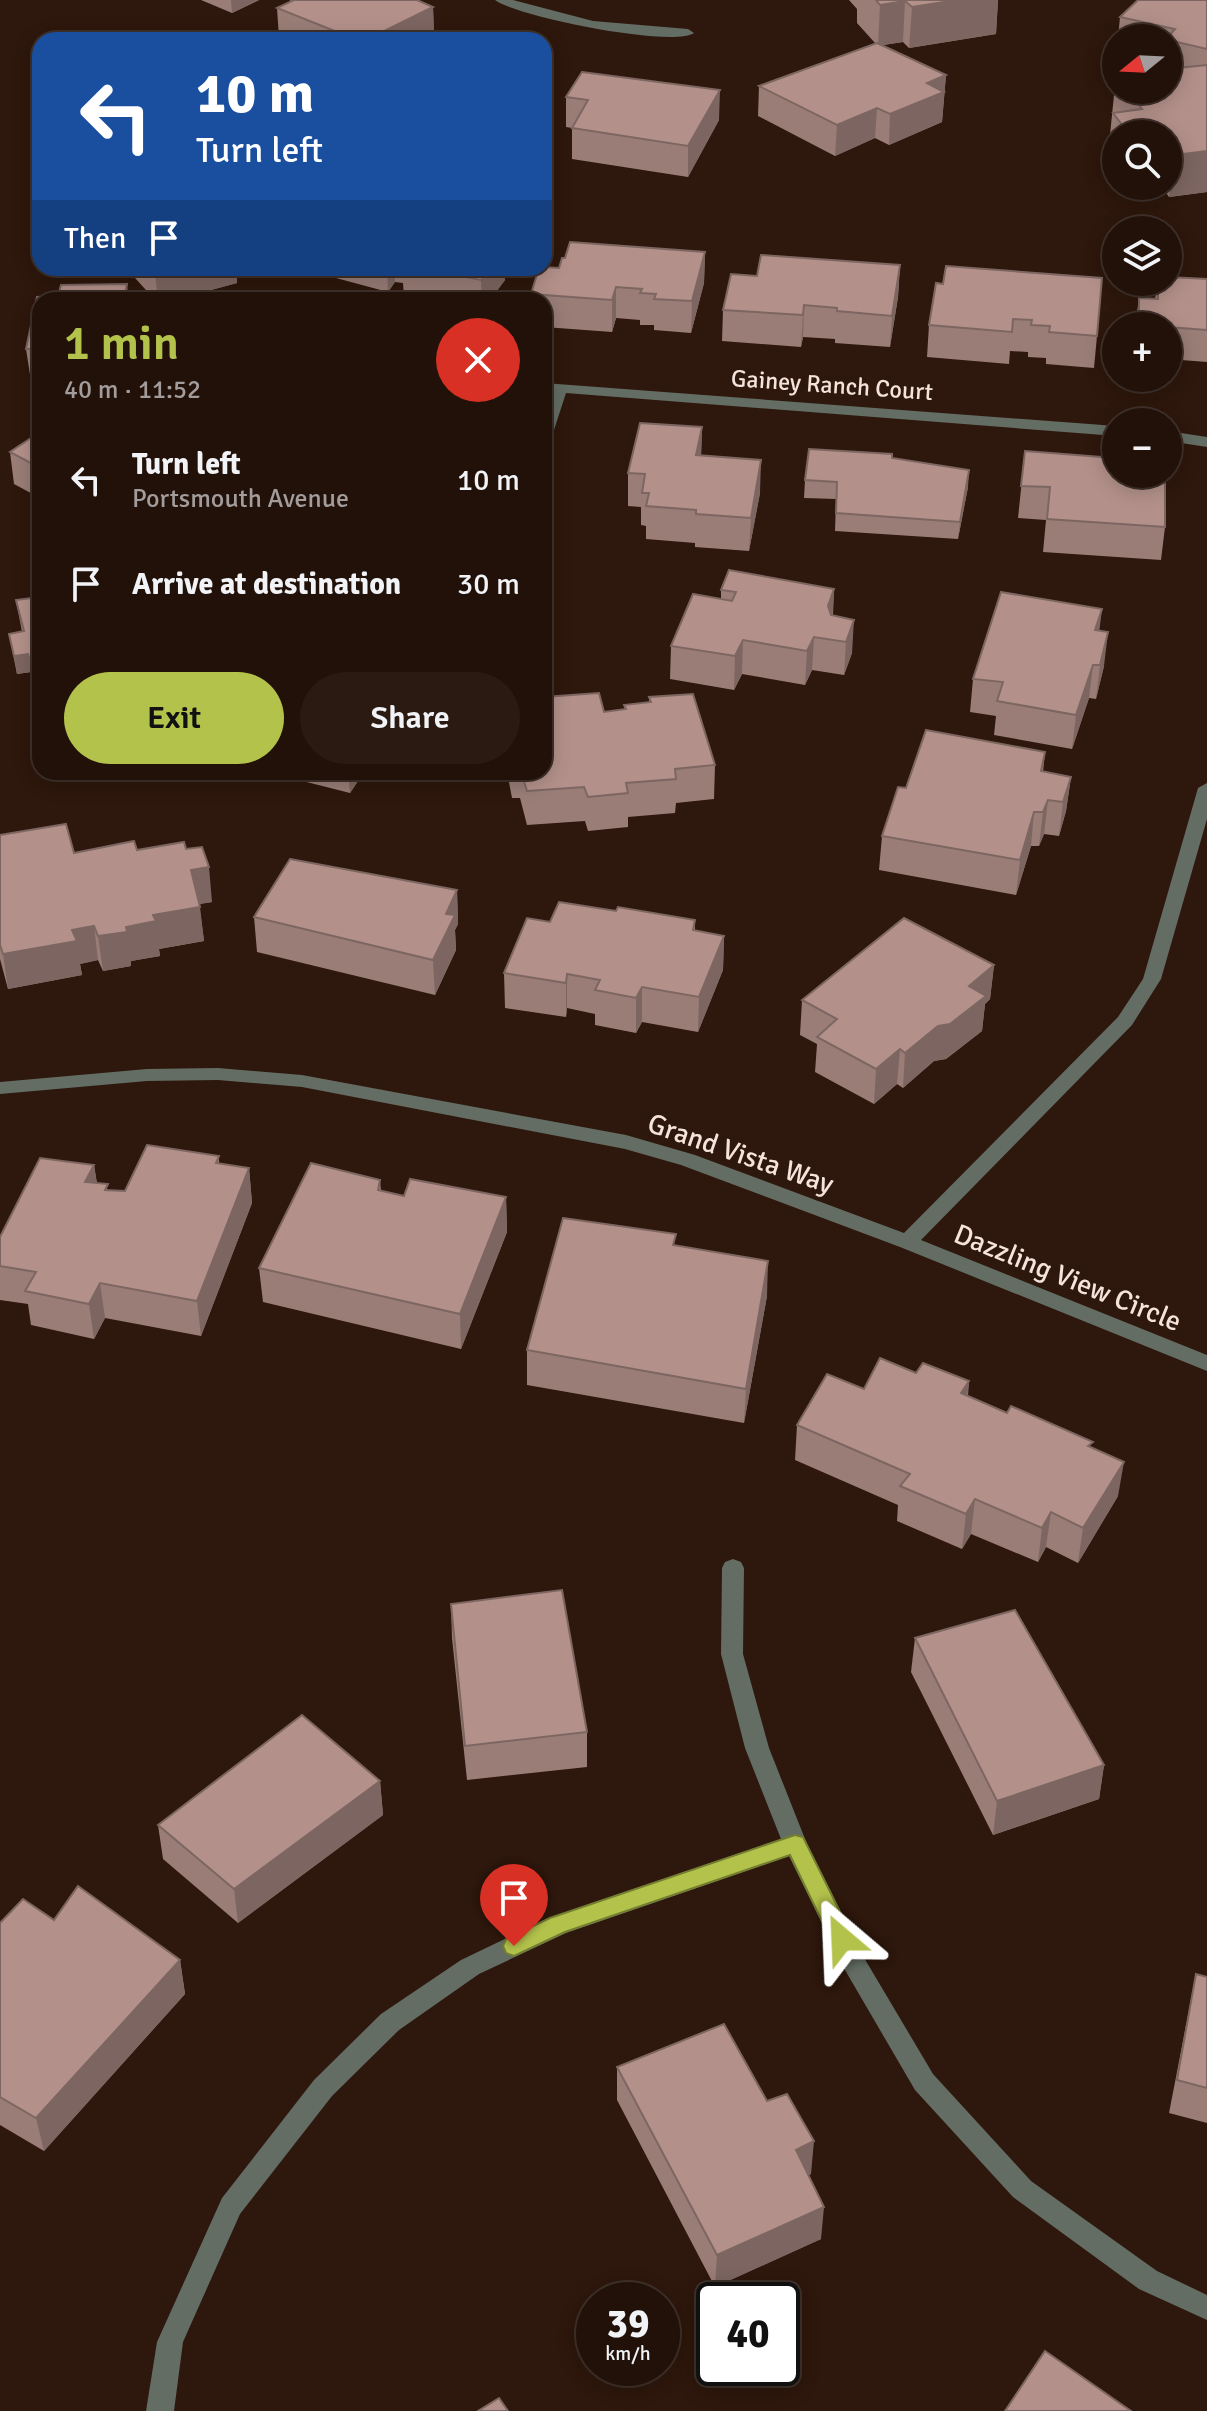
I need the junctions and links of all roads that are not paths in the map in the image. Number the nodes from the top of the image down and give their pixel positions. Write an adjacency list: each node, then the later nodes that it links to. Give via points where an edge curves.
1 (501, 0): 2 (street, via 562,21 622,31)
2 (688, 33)
3 (552, 387): 4 (street, Gainey Ranch Court)
4 (1102, 430)
5 (1182, 438): 6 (street)
6 (1207, 442)
7 (1207, 788): 9 (street, via 1152,979 1125,1021)
8 (0, 1088): 9 (street, Grand Vista Way, via 147,1075 302,1081 626,1142)
9 (907, 1242): 10 (street, Dazzling View Circle)
10 (1207, 1363)
11 (733, 1568): 12 (street, via 732,1654 757,1748)
12 (795, 1844): 13 (street, via 854,1963 924,2082 1022,2189 1148,2280); 14 (street, via 558,1925 470,1967 390,2022 323,2088 231,2206 170,2342)
13 (1207, 2308)
14 (160, 2411)

